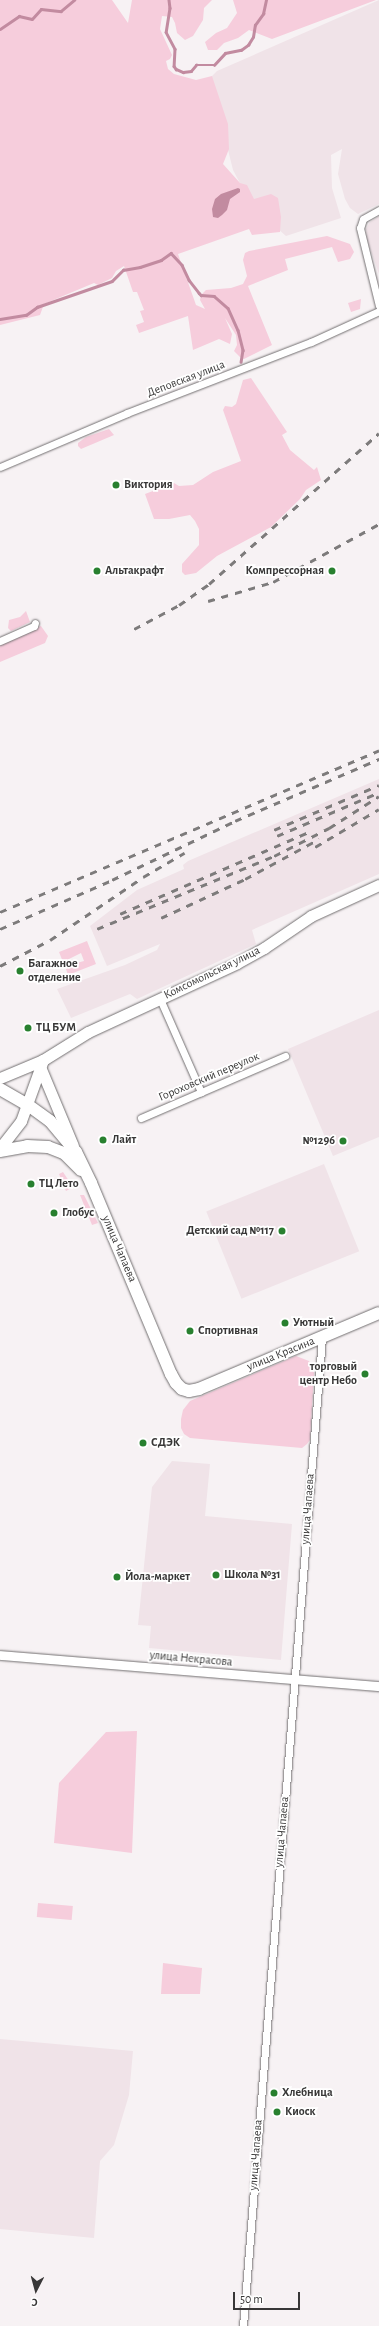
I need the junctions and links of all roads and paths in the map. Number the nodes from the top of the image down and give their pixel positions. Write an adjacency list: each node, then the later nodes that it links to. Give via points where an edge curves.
1 (379, 210): 2 (street, via 363,219 360,228)
2 (379, 306)
3 (379, 311): 4 (street, Деповская улица, via 311,342)
4 (0, 467)
5 (35, 623): 6 (street, via 34,626)
6 (0, 641)
7 (379, 885): 8 (main road, Комсомольская улица, via 311,916 258,951)
8 (160, 999): 10 (main road, Комсомольская улица, via 88,1032); 13 (street)
9 (285, 1056): 13 (street, Гороховский переулок)
10 (42, 1064): 11 (main road, Комсомольская улица); 14 (main road); 18 (main road, улица Чапаева)
11 (0, 1078)
12 (0, 1089): 14 (main road, улица Чапаева)
13 (202, 1092): 15 (street, Гороховский переулок)
14 (28, 1105): 16 (main road, via 17,1128); 18 (main road, улица Чапаева, via 57,1128)
15 (141, 1118)
16 (0, 1148)
17 (0, 1151): 19 (main road, via 34,1146 54,1149 64,1153)
18 (76, 1152): 19 (main road, улица Чапаева)
19 (89, 1178): 22 (main road, улица Чапаева, via 171,1374)
20 (379, 1313): 21 (main road, улица Красина)
21 (322, 1337): 22 (main road, улица Красина, via 199,1389); 24 (street, улица Чапаева)
22 (182, 1389)
23 (0, 1655): 24 (street, улица Некрасова)
24 (295, 1681): 25 (street, улица Некрасова); 26 (street, улица Чапаева)
25 (379, 1686)
26 (243, 2326)

